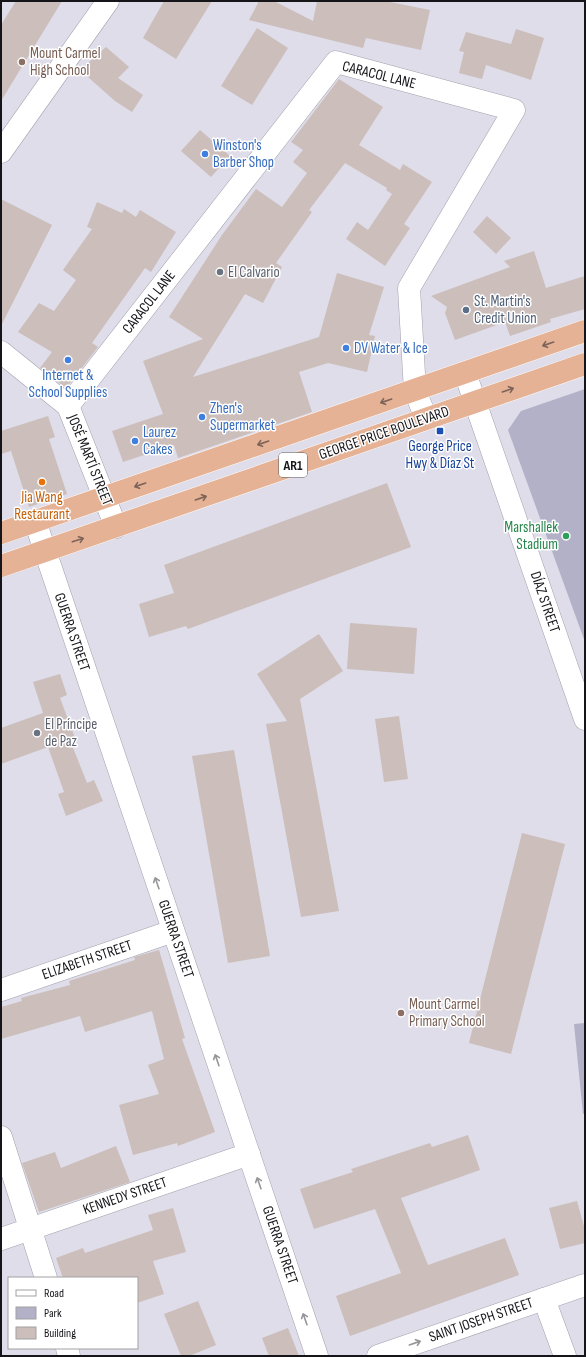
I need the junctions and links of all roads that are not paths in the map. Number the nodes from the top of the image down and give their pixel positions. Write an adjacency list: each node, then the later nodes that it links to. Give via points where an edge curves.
1 (108, 1): 2 (street)
2 (1, 152)
3 (585, 331): 6 (highway, GEORGE PRICE BOULEVARD / AR1, one-way to 6)
4 (1, 352): 9 (street, JOSÉ MARTÍ STREET)
5 (585, 364): 8 (highway, GEORGE PRICE BOULEVARD / AR1, one-way to 5)
6 (465, 373): 7 (highway, GEORGE PRICE BOULEVARD / AR1); 8 (street, DÍAZ STREET)
7 (415, 391): 9 (street, CARACOL LANE, via 409,288 514,110 336,62); 10 (street, CARACOL LANE); 11 (highway, GEORGE PRICE BOULEVARD / AR1, one-way to 11)
8 (476, 402): 10 (highway, GEORGE PRICE BOULEVARD / AR1); 17 (street, DÍAZ STREET)
9 (68, 406): 11 (street, JOSÉ MARTÍ STREET)
10 (426, 418): 13 (highway, GEORGE PRICE BOULEVARD / AR1, one-way to 10)
11 (106, 497): 12 (highway, GEORGE PRICE BOULEVARD / AR1); 13 (street, JOSÉ MARTÍ STREET)
12 (35, 521): 14 (highway, GEORGE PRICE BOULEVARD / AR1); 15 (street, GUERRA STREET)
13 (116, 527): 15 (highway, GEORGE PRICE BOULEVARD / AR1, one-way to 13)
14 (1, 533)
15 (45, 551): 16 (highway, GEORGE PRICE BOULEVARD / AR1); 18 (street, GUERRA STREET, one-way to 15)
16 (1, 566)
17 (585, 719)
18 (173, 931): 19 (street, ELIZABETH STREET); 21 (street, GUERRA STREET, one-way to 18)
19 (1, 990)
20 (1, 1138): 22 (street)
21 (249, 1154): 22 (street, KENNEDY STREET); 27 (street, GUERRA STREET, one-way to 21)
22 (32, 1228): 23 (street, KENNEDY STREET); 24 (street)
23 (1, 1239)
24 (46, 1277)
25 (585, 1285): 26 (street, SAINT JOSEPH STREET)
26 (544, 1299): 28 (street, SAINT JOSEPH STREET, one-way to 26); 29 (street)
27 (317, 1356)
28 (378, 1356)
29 (565, 1356)

